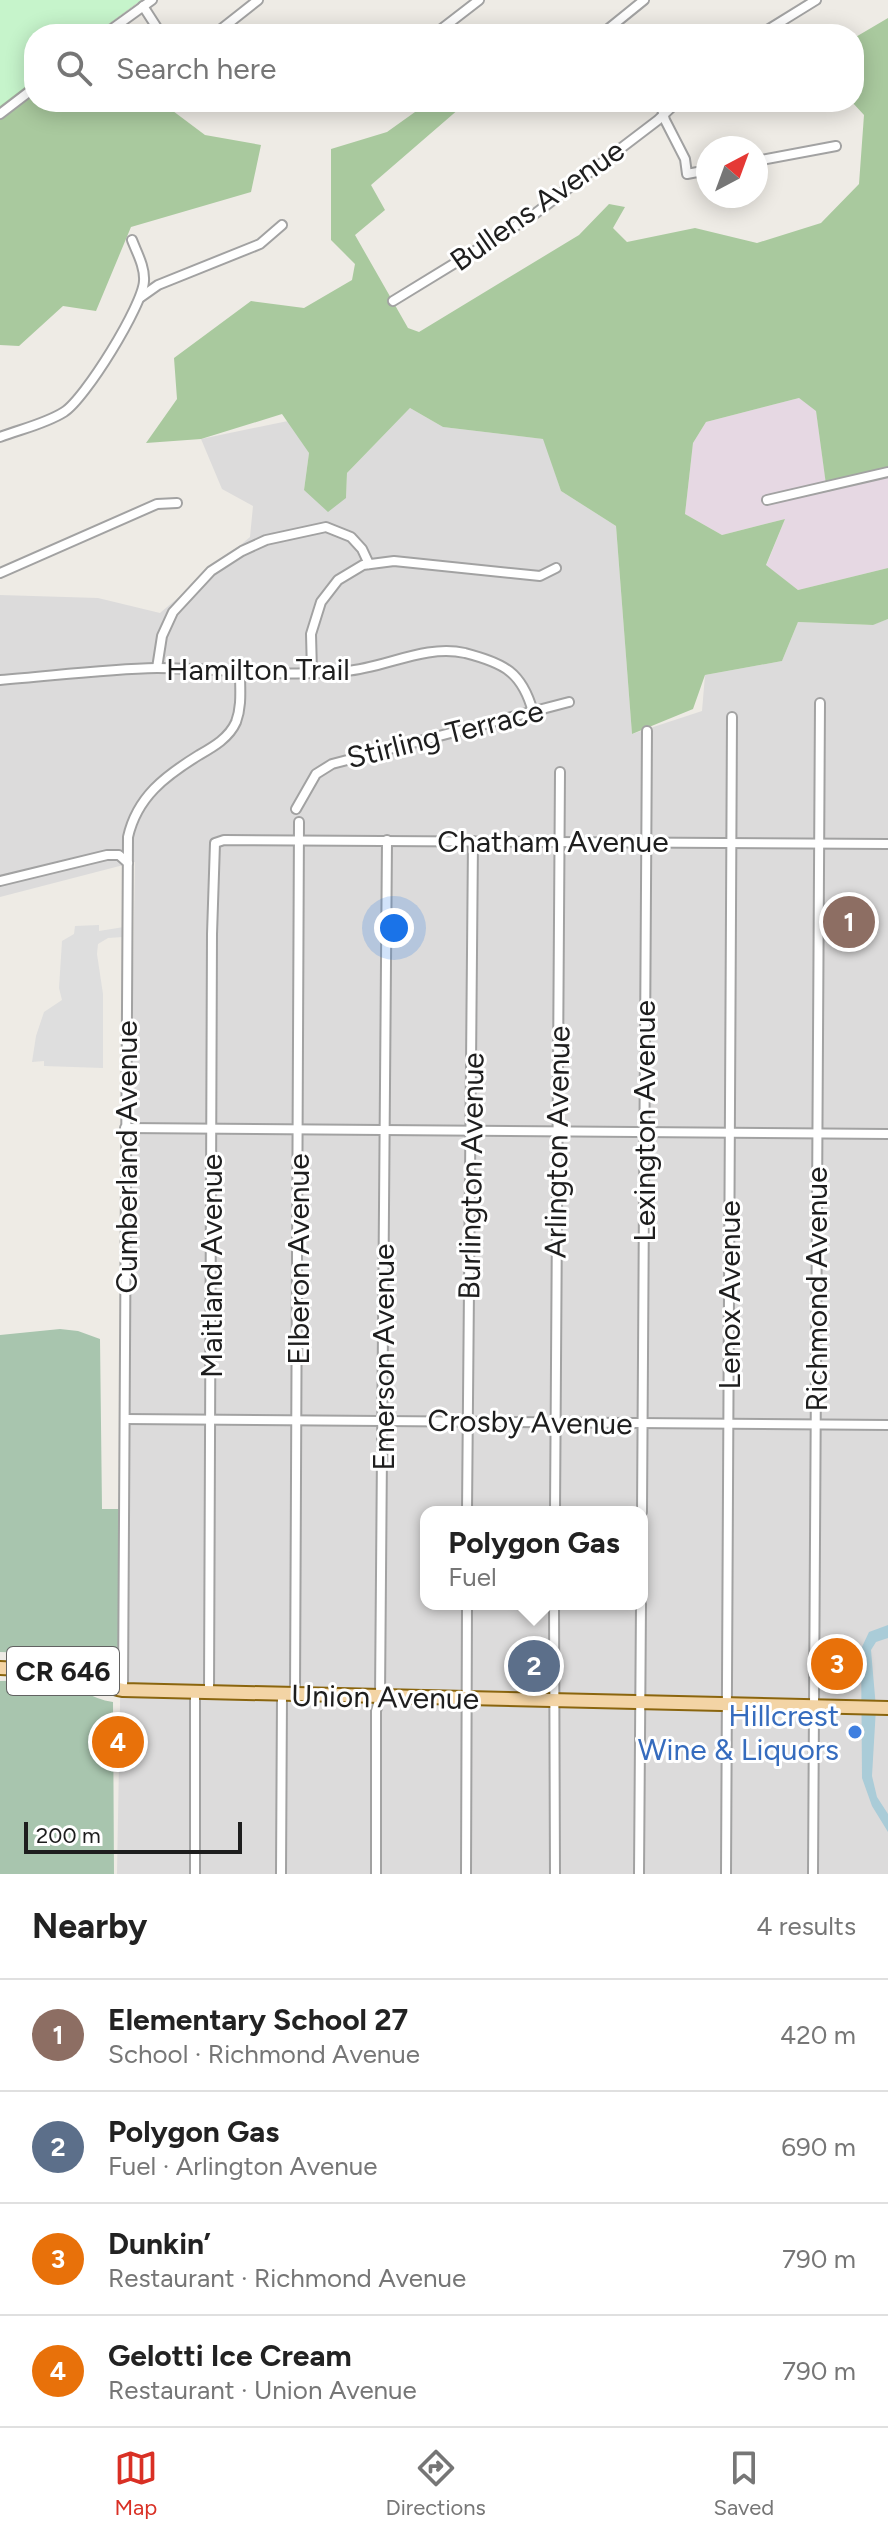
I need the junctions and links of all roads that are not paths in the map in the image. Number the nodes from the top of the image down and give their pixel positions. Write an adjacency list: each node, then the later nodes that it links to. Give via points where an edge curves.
1 (258, 0): 8 (street)
2 (479, 0): 9 (street)
3 (644, 0): 10 (street)
4 (816, 0): 11 (street)
5 (148, 3): 6 (street); 7 (street)
6 (119, 24)
7 (157, 24)
8 (228, 24)
9 (448, 24)
10 (615, 24)
11 (777, 24)
12 (24, 96): 13 (street)
13 (0, 114)
14 (664, 114): 17 (street, via 687,174); 21 (street, Bullens Avenue, via 532,216)
15 (836, 146): 16 (street)
16 (768, 159)
17 (696, 172)
18 (282, 225): 20 (street, via 260,244 158,285)
19 (132, 240): 20 (street, via 144,276)
20 (141, 297): 22 (street, via 95,378 73,405)
21 (393, 301)
22 (0, 437)
23 (888, 472): 24 (street)
24 (767, 500)
25 (177, 503): 28 (street, via 157,504)
26 (369, 564): 27 (street, via 394,561 540,576); 29 (street, via 351,537 326,527 242,551 211,571 173,612); 30 (street, via 338,580 321,602 311,634)
27 (556, 568)
28 (0, 573)
29 (157, 668): 31 (street, Hamilton Trail); 32 (street, Hamilton Trail)
30 (312, 672): 31 (street, Hamilton Trail); 35 (street, Hamilton Trail, via 357,670 423,654 457,652 515,675)
31 (240, 673): 50 (street, Cumberland Avenue, via 241,706 234,726 144,799 130,827)
32 (0, 680)
33 (569, 702): 35 (street, Stirling Terrace)
34 (820, 703): 48 (street, Richmond Avenue)
35 (533, 712): 39 (street, Stirling Terrace, via 332,764 316,774)
36 (732, 717): 47 (street, Lenox Avenue)
37 (647, 731): 46 (street, Lexington Avenue)
38 (560, 772): 45 (street, Arlington Avenue)
39 (296, 809)
40 (299, 822): 42 (street, Elberon Avenue)
41 (218, 840): 42 (street, Chatham Avenue); 53 (street, Maitland Avenue)
42 (299, 840): 43 (street, Chatham Avenue); 54 (street, Elberon Avenue)
43 (387, 840): 44 (street, Chatham Avenue); 55 (street, Emerson Avenue)
44 (473, 841): 45 (street, Chatham Avenue); 56 (street, Burlington Avenue)
45 (559, 841): 46 (street, Chatham Avenue); 57 (street, Arlington Avenue)
46 (646, 842): 47 (street, Chatham Avenue); 58 (street, Lexington Avenue)
47 (731, 843): 48 (street, Chatham Avenue); 59 (street, Lenox Avenue)
48 (819, 843): 49 (street, Chatham Avenue); 60 (street, Richmond Avenue)
49 (888, 844)
50 (128, 863): 51 (street, via 119,855 107,855); 52 (street, Cumberland Avenue)
51 (0, 881)
52 (125, 1128): 53 (street); 62 (street, Cumberland Avenue)
53 (212, 1130): 54 (street); 63 (street, Maitland Avenue)
54 (298, 1131): 55 (street); 64 (street, Elberon Avenue)
55 (384, 1131): 56 (street); 65 (street, Emerson Avenue)
56 (471, 1132): 57 (street); 66 (street, Burlington Avenue)
57 (557, 1132): 58 (street); 67 (street, Arlington Avenue)
58 (644, 1133): 59 (street); 68 (street, Lexington Avenue)
59 (730, 1133): 60 (street); 69 (street, Lenox Avenue)
60 (817, 1134): 61 (street); 70 (street, Richmond Avenue)
61 (888, 1134)
62 (125, 1419): 63 (street, Crosby Avenue); 79 (street, Cumberland Avenue)
63 (210, 1420): 64 (street, Crosby Avenue); 80 (street, Maitland Avenue)
64 (297, 1420): 65 (street, Crosby Avenue); 81 (street, Elberon Avenue)
65 (383, 1421): 66 (street, Crosby Avenue); 82 (street, Emerson Avenue)
66 (468, 1422): 67 (street, Crosby Avenue); 72 (street, Burlington Avenue)
67 (555, 1423): 68 (street, Crosby Avenue); 73 (street, Arlington Avenue)
68 (642, 1424): 69 (street, Crosby Avenue); 74 (street, Lexington Avenue)
69 (728, 1424): 70 (street, Crosby Avenue); 86 (street, Lenox Avenue)
70 (815, 1424): 71 (street, Crosby Avenue); 87 (street, Richmond Avenue)
71 (888, 1425)
72 (467, 1506)
73 (555, 1506)
74 (642, 1506)
75 (467, 1610): 83 (street)
76 (554, 1610): 84 (street)
77 (641, 1610): 85 (street)
78 (0, 1668): 79 (main road, CR 646, via 58,1670)
79 (123, 1690): 80 (main road, Union Avenue / CR 646)
80 (202, 1693): 81 (main road, Union Avenue / CR 646); 89 (street, Maitland Avenue)
81 (288, 1695): 82 (main road, Union Avenue / CR 646); 90 (street, Elberon Avenue)
82 (380, 1697): 83 (main road, Union Avenue / CR 646); 91 (street, Emerson Avenue)
83 (467, 1699): 84 (main road, Union Avenue / CR 646); 92 (street)
84 (554, 1701): 85 (main road, Union Avenue / CR 646); 93 (street)
85 (640, 1703): 86 (main road, Union Avenue / CR 646); 94 (street)
86 (727, 1705): 87 (main road, Union Avenue / CR 646); 95 (street, Lenox Avenue)
87 (813, 1706): 88 (main road, Union Avenue / CR 646); 96 (street, Richmond Avenue)
88 (885, 1708)
89 (195, 1874)
90 (281, 1874)
91 (376, 1874)
92 (466, 1874)
93 (555, 1874)
94 (639, 1874)
95 (726, 1874)
96 (813, 1874)

